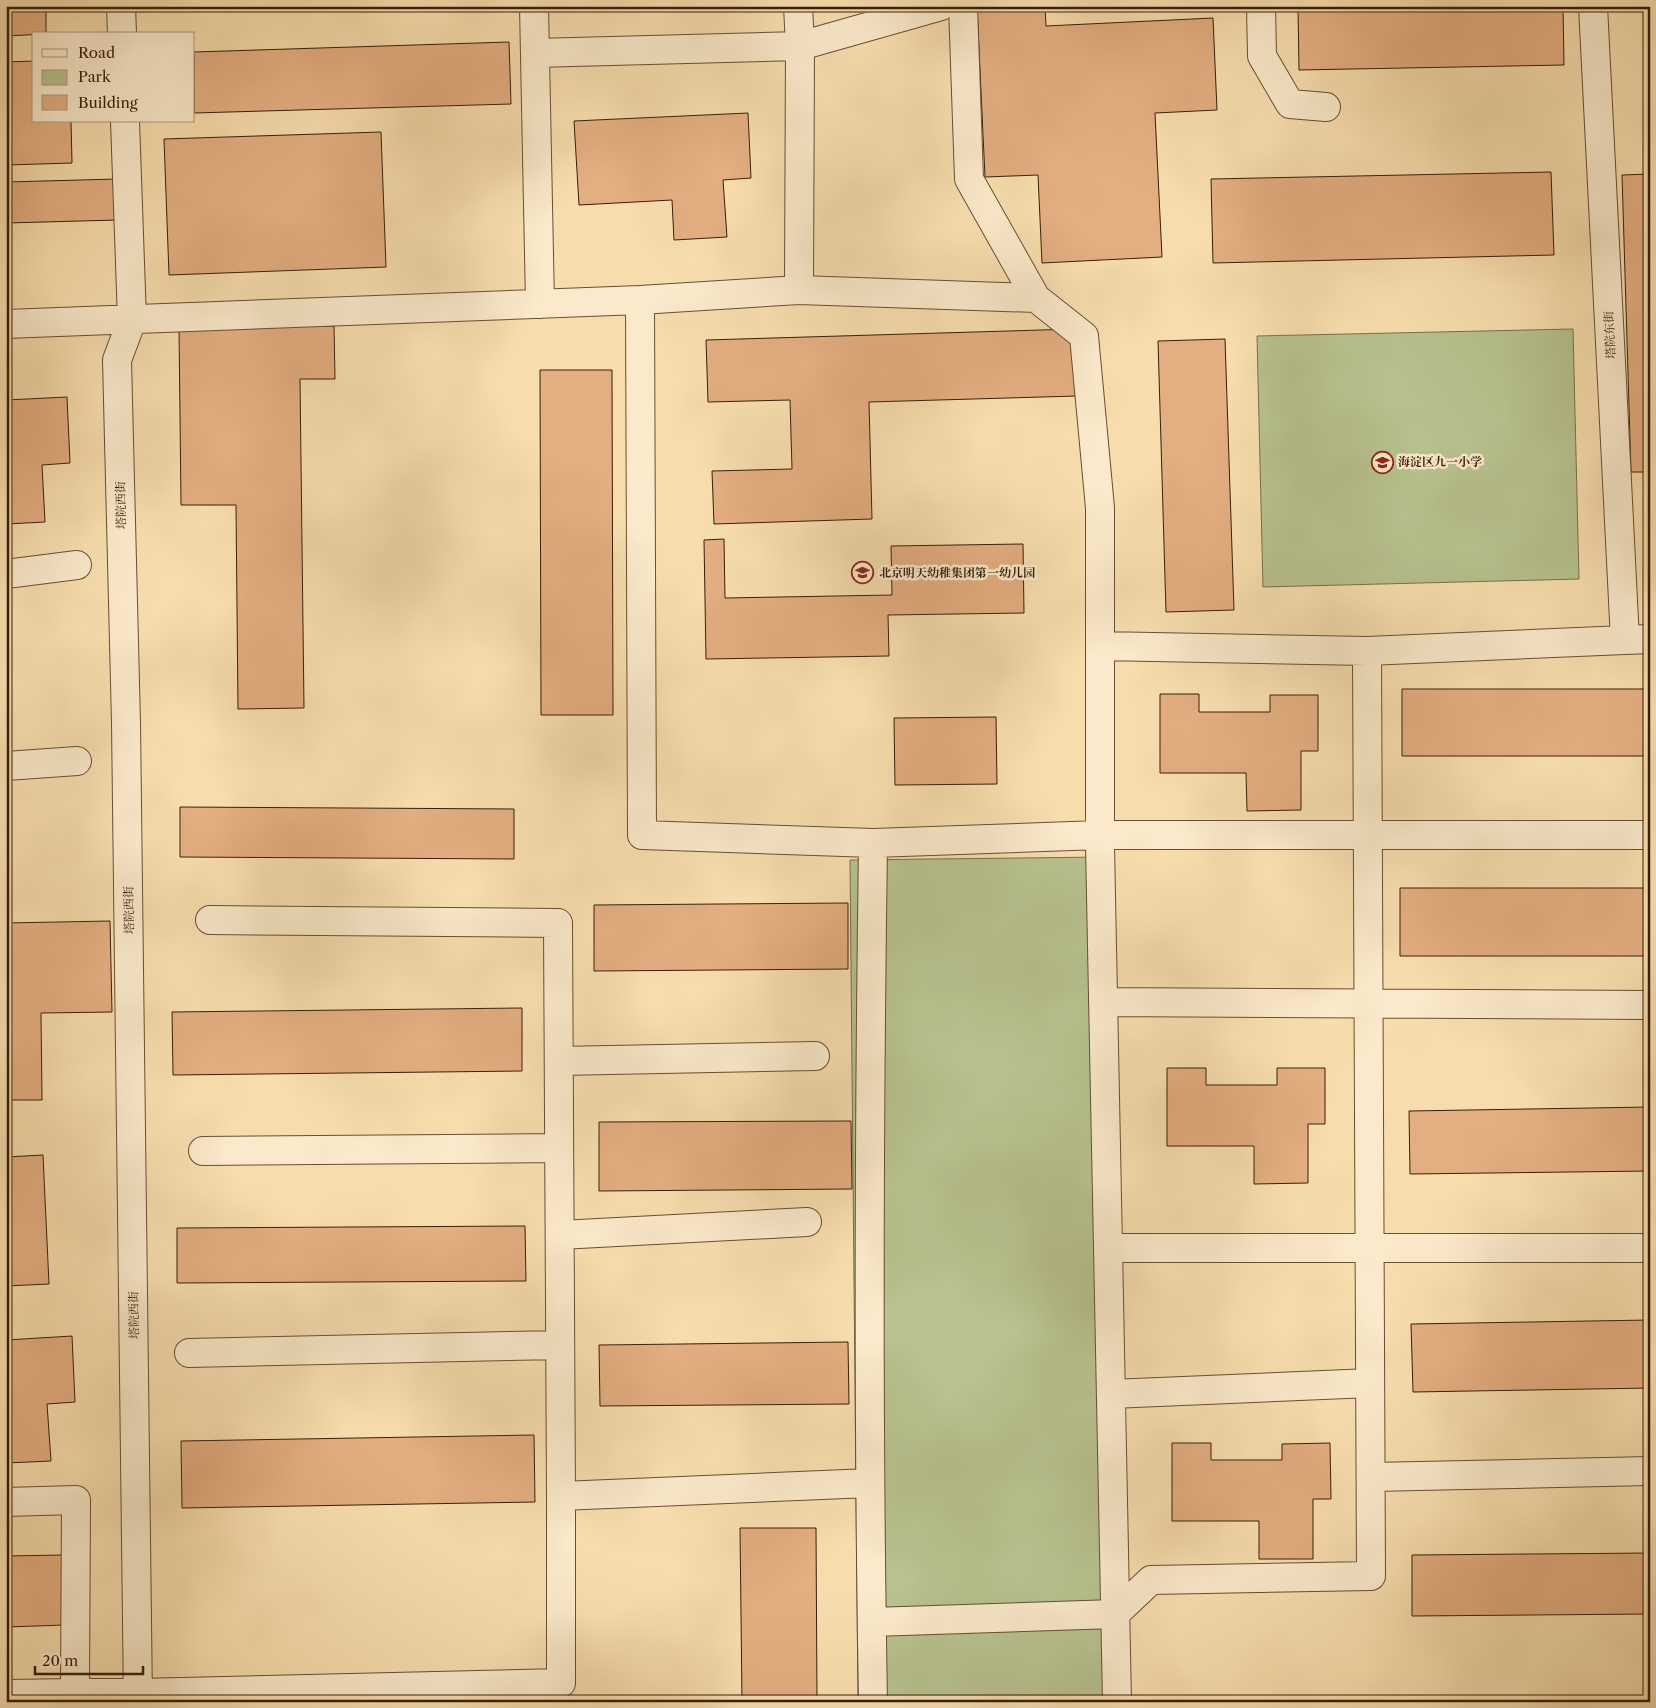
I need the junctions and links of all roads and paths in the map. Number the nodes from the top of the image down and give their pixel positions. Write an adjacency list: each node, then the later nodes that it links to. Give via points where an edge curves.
1 (121, 6): 8 (street)
2 (534, 6): 10 (street)
3 (798, 6): 9 (street)
4 (941, 6): 9 (street)
5 (963, 6): 14 (street, via 970,179)
6 (1261, 6): 11 (street, via 1262,56 1290,104)
7 (1593, 6): 21 (street, 塔院东街)
8 (122, 32)
9 (800, 46): 10 (street); 13 (street)
10 (535, 53): 16 (street)
11 (1326, 106)
12 (125, 122): 17 (street, 塔院西街)
13 (799, 290): 14 (street); 15 (street)
14 (1036, 298): 22 (street, via 1084,336 1100,508)
15 (640, 300): 16 (street); 29 (street, via 642,835)
16 (540, 304): 17 (street)
17 (132, 320): 18 (street); 56 (street, 塔院西街, via 117,360 126,722)
18 (6, 324)
19 (77, 565): 20 (street)
20 (6, 574)
21 (1638, 639): 23 (street)
22 (1100, 646): 23 (street); 26 (street)
23 (1367, 651): 27 (street)
24 (77, 761): 25 (street)
25 (6, 766)
26 (1100, 835): 27 (street); 29 (street); 31 (street)
27 (1368, 835): 28 (street); 32 (street)
28 (1650, 835)
29 (872, 842): 49 (street)
30 (210, 920): 35 (street, via 558,923)
31 (1103, 1002): 32 (street); 40 (street)
32 (1368, 1003): 33 (street); 41 (street)
33 (1650, 1005)
34 (815, 1056): 35 (street)
35 (559, 1061): 36 (street)
36 (559, 1148): 37 (street); 39 (street)
37 (202, 1150)
38 (807, 1222): 39 (street)
39 (560, 1235): 43 (street)
40 (1108, 1248): 41 (street); 46 (street)
41 (1370, 1248): 42 (street); 45 (street)
42 (1650, 1248)
43 (560, 1345): 44 (street); 50 (street)
44 (189, 1353)
45 (1370, 1383): 46 (street); 48 (street)
46 (1111, 1394): 52 (street)
47 (1650, 1471): 48 (street)
48 (1371, 1477): 52 (street, via 1371,1576 1151,1580)
49 (870, 1483): 50 (street); 53 (street)
50 (561, 1496): 56 (street, via 561,1683)
51 (6, 1502): 54 (street, via 76,1500)
52 (1115, 1614): 53 (street); 58 (street)
53 (872, 1622): 57 (street)
54 (75, 1693): 55 (street); 56 (street)
55 (6, 1694)
56 (138, 1697)
57 (873, 1702)
58 (1117, 1702)

